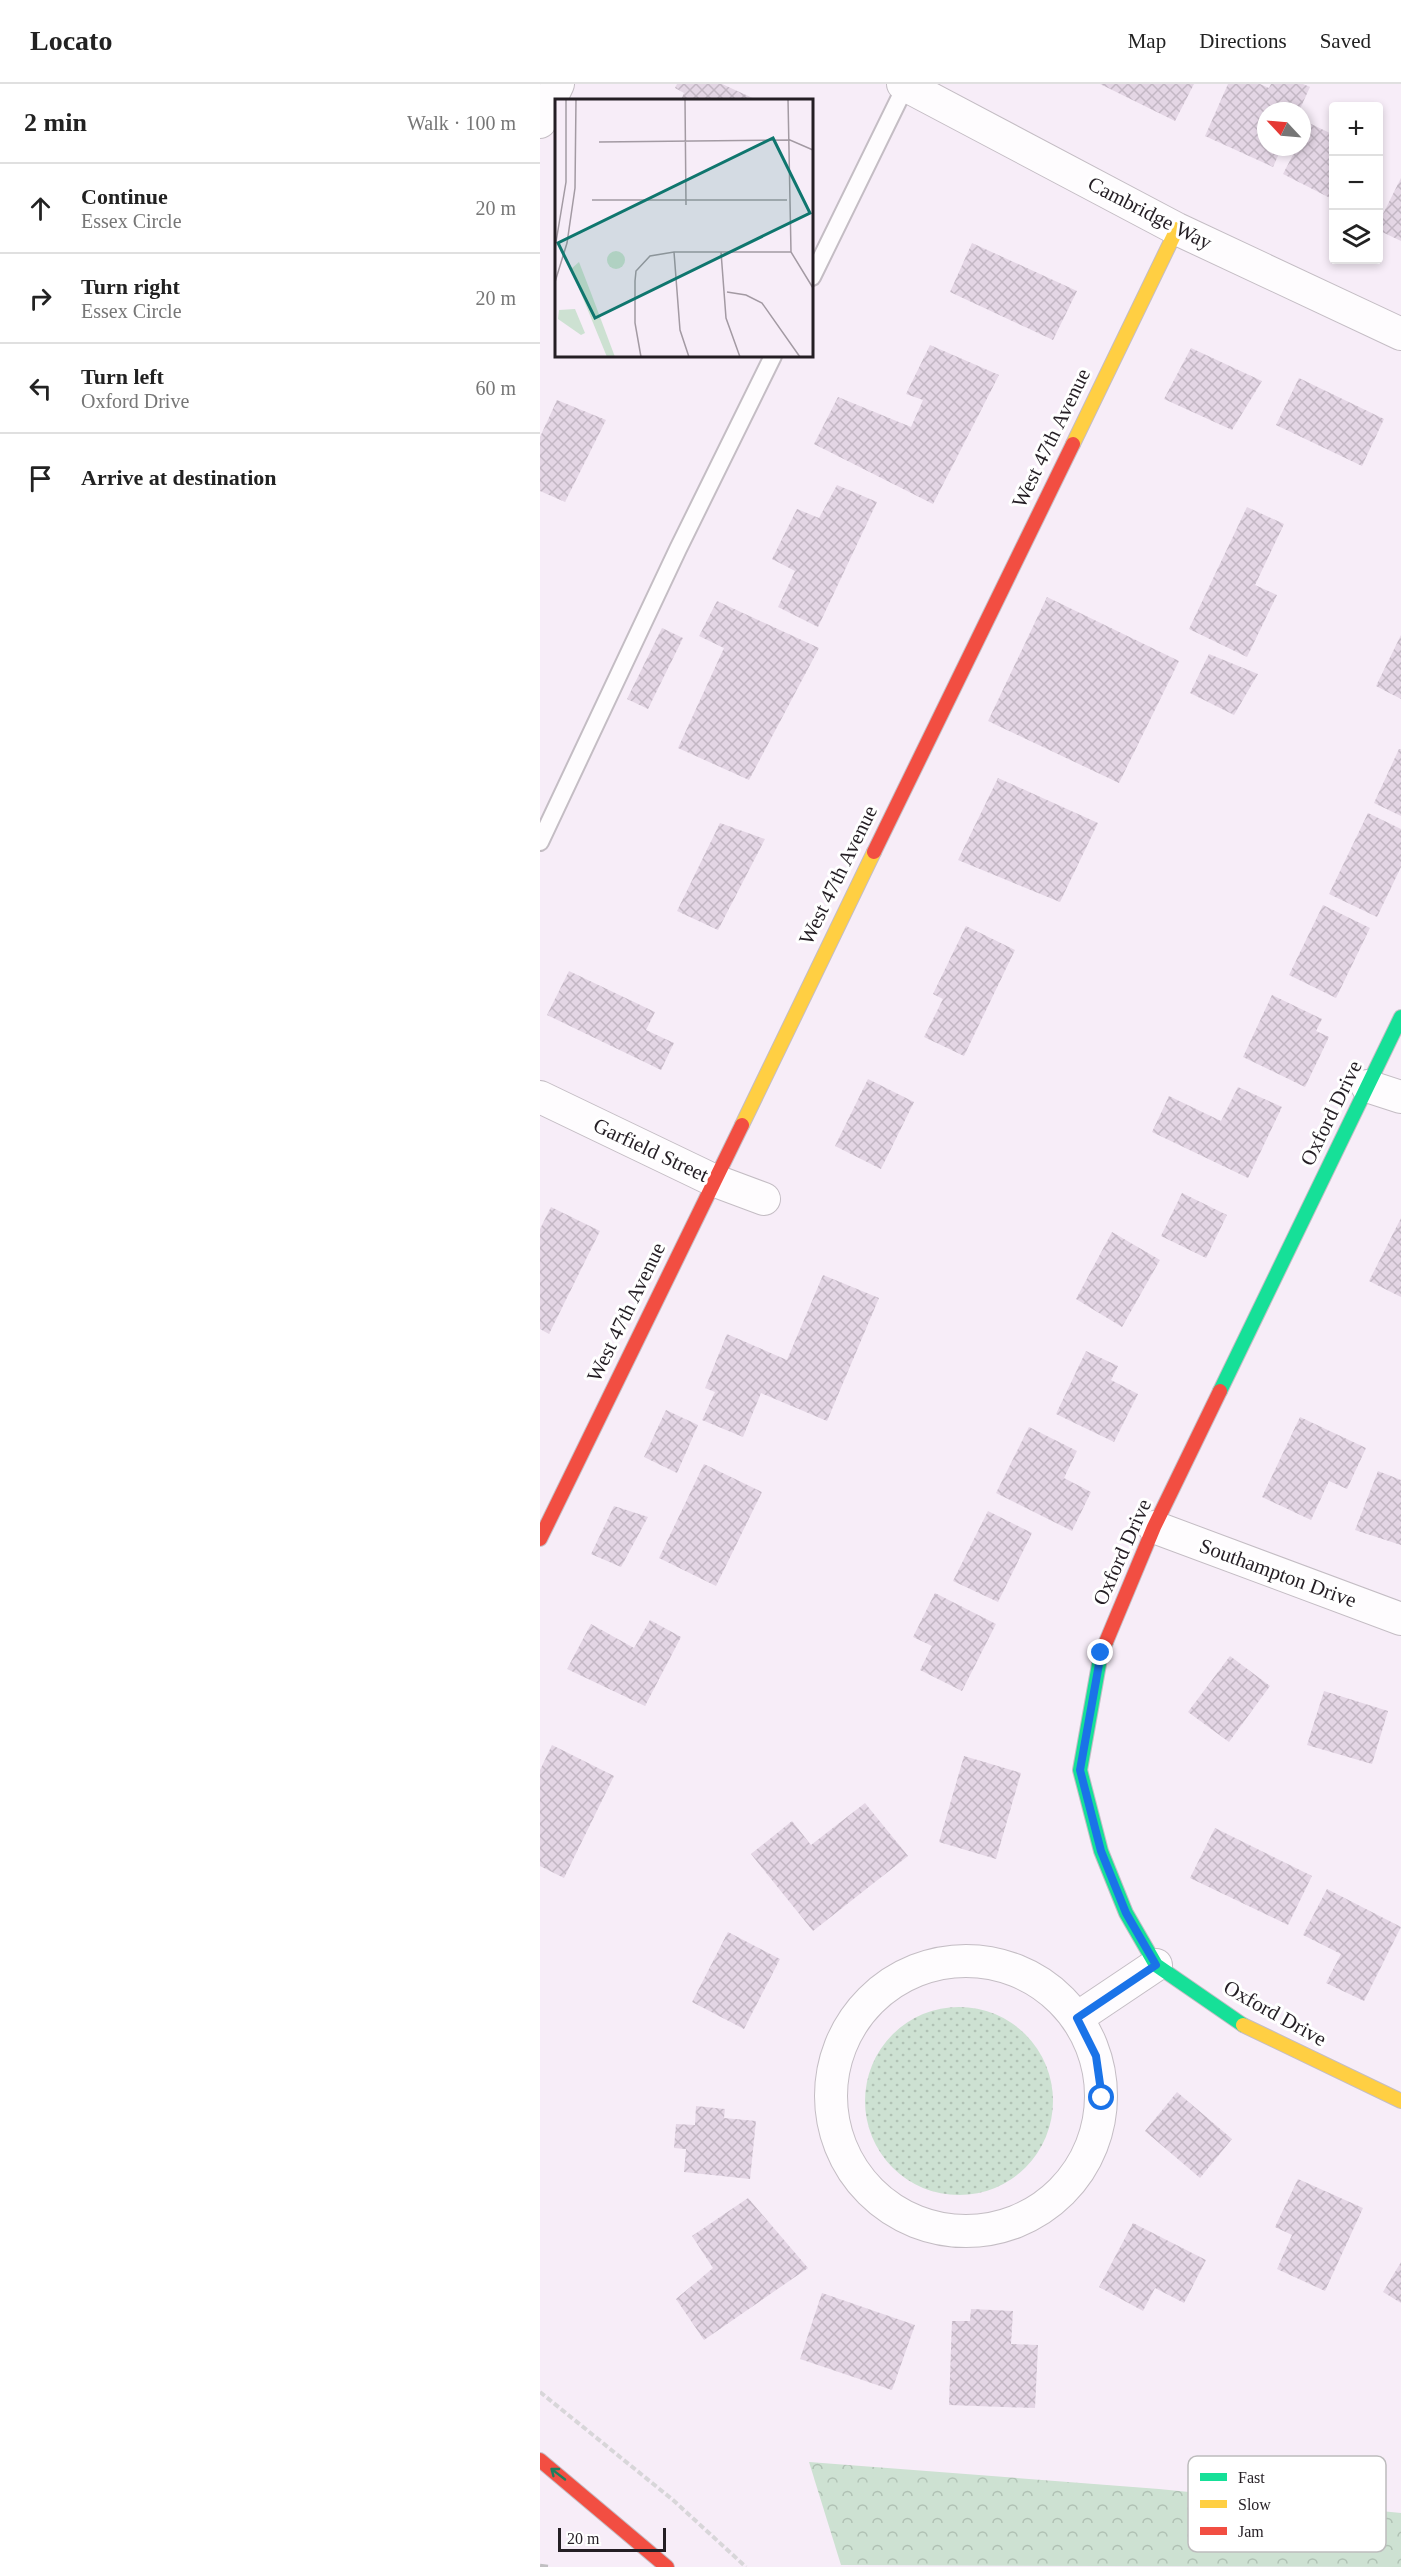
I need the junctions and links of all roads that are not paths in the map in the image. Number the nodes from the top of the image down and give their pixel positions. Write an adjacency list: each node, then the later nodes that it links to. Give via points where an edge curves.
1 (558, 84): 3 (street)
2 (904, 85): 4 (street, Cambridge Way); 5 (lane)
3 (540, 122)
4 (1177, 229): 6 (street, Cambridge Way); 13 (main road, West 47th Avenue)
5 (813, 275)
6 (1401, 334)
7 (773, 357): 8 (lane)
8 (540, 842)
9 (1401, 1017): 10 (main road, Oxford Drive)
10 (1367, 1086): 12 (street); 15 (main road, Oxford Drive)
11 (540, 1097): 13 (street, Garfield Street)
12 (1401, 1097)
13 (713, 1180): 14 (street, Garfield Street); 16 (main road, West 47th Avenue)
14 (764, 1199)
15 (1155, 1527): 17 (street, Southampton Drive); 18 (main road, Oxford Drive, via 1101,1653 1080,1770 1101,1851 1126,1913)
16 (540, 1539)
17 (1401, 1620)
18 (1156, 1965): 19 (street); 20 (main road, Oxford Drive, via 1244,2026)
19 (1077, 2018): 19 (street, via 1047,1987 1010,1967 968,1960 925,1966 888,1985 857,2014 837,2052 830,2094 836,2136 855,2175 884,2205 922,2225 964,2232 1005,2226 1044,2207 1074,2177 1094,2140 1102,2098 1096,2056)
20 (1401, 2101)
21 (540, 2460): 22 (main road, one-way to 21)
22 (667, 2567)

